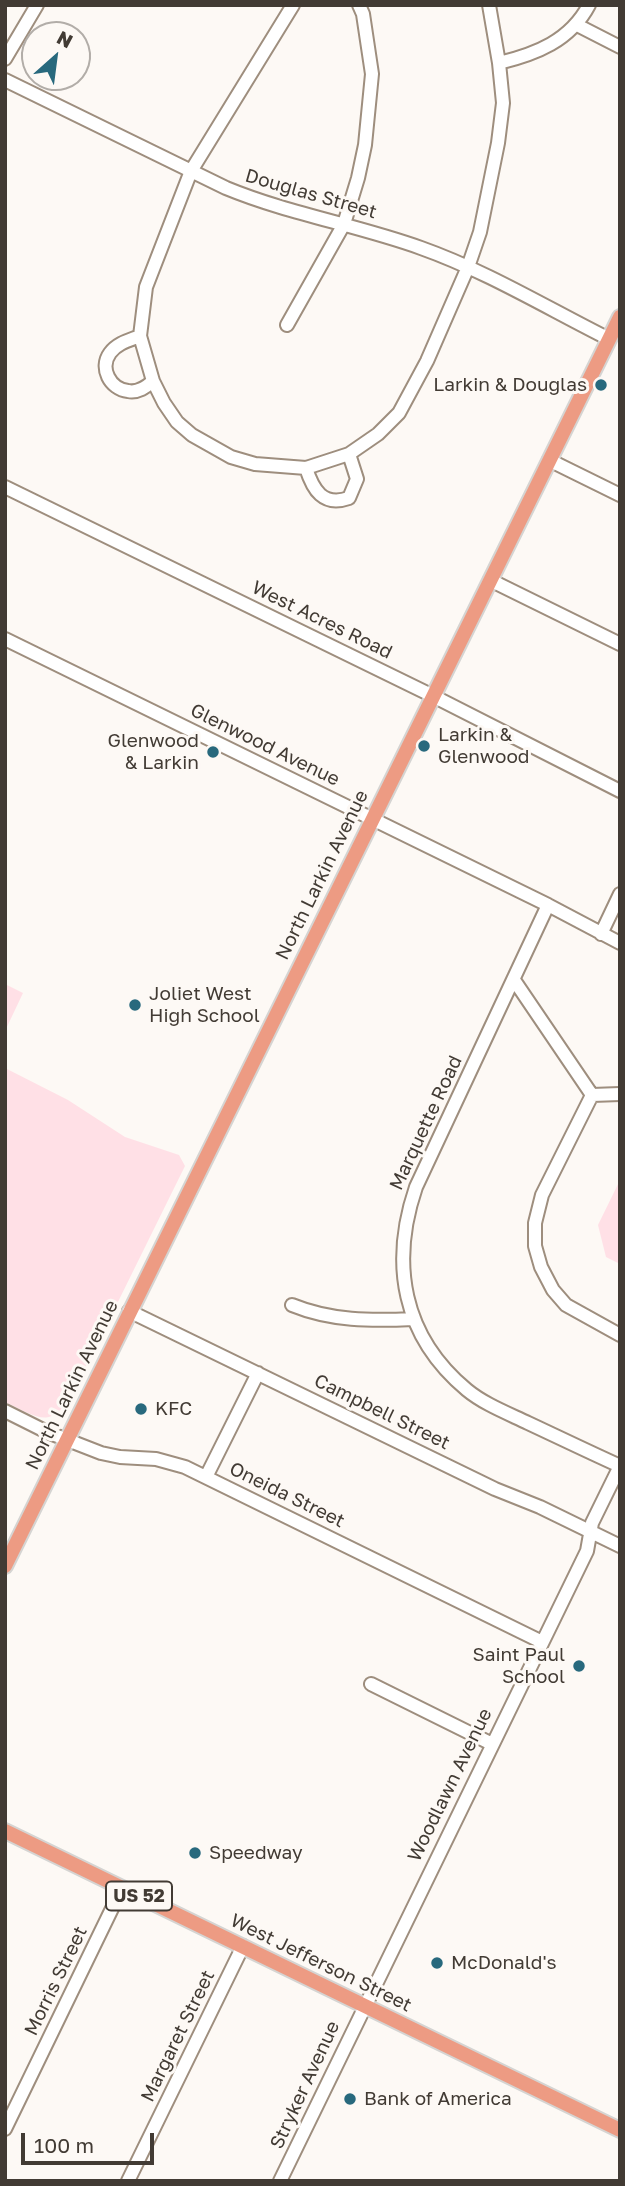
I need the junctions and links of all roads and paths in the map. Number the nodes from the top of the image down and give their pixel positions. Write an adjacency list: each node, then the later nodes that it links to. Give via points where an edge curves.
1 (37, 5): 8 (street)
2 (293, 5): 11 (street)
3 (359, 5): 12 (street, via 372,74 370,106 358,178)
4 (489, 5): 9 (street)
5 (589, 5): 6 (street)
6 (577, 25): 7 (street); 9 (street, via 530,55)
7 (620, 47)
8 (5, 59)
9 (499, 63): 13 (street, via 498,143)
10 (5, 80): 11 (street, Douglas Street)
11 (191, 171): 12 (street, Douglas Street, via 253,199); 16 (street, via 146,287)
12 (344, 224): 13 (street, Douglas Street); 15 (street)
13 (468, 267): 17 (street, Douglas Street); 19 (street, via 399,413)
14 (620, 317): 17 (main road, North Larkin Avenue)
15 (287, 325)
16 (140, 336): 18 (street); 18 (street, via 109,353 104,368 108,379 129,392)
17 (609, 339): 20 (main road, North Larkin Avenue)
18 (153, 381): 21 (street, via 177,422 209,446 255,464)
19 (349, 454): 21 (street); 21 (street, via 357,479 349,498 338,502 319,494)
20 (549, 460): 23 (street); 24 (main road, North Larkin Avenue)
21 (306, 468)
22 (5, 487): 27 (street, West Acres Road)
23 (620, 495)
24 (490, 580): 26 (street); 27 (main road, North Larkin Avenue)
25 (5, 639): 29 (street, Glenwood Avenue)
26 (620, 644)
27 (433, 696): 28 (street, West Acres Road); 29 (main road, North Larkin Avenue)
28 (620, 791)
29 (371, 818): 31 (street, Glenwood Avenue); 38 (main road, North Larkin Avenue)
30 (620, 894): 32 (street)
31 (548, 905): 32 (street, Glenwood Avenue); 34 (street, Marquette Road)
32 (601, 934): 33 (street, Glenwood Avenue)
33 (620, 943)
34 (514, 980): 36 (street); 39 (street, Marquette Road, via 415,1187 406,1215 402,1273)
35 (620, 1094): 36 (street)
36 (592, 1095): 40 (street, via 542,1195 535,1246 553,1290 566,1305)
37 (292, 1305): 39 (street, via 333,1318)
38 (129, 1311): 41 (street, Campbell Street); 43 (main road, North Larkin Avenue)
39 (413, 1319): 44 (street, Marquette Road, via 430,1350 468,1391)
40 (620, 1335)
41 (258, 1373): 45 (street); 46 (street, Campbell Street)
42 (5, 1411): 43 (street, Oneida Street)
43 (66, 1440): 45 (street, Oneida Street, via 110,1455 169,1462); 48 (main road, North Larkin Avenue)
44 (620, 1466): 46 (street, Woodlawn Avenue)
45 (206, 1477): 49 (street, Oneida Street)
46 (590, 1532): 47 (street, Campbell Street); 49 (street, Woodlawn Avenue, via 587,1550)
47 (620, 1546)
48 (5, 1566)
49 (542, 1642): 51 (street, Woodlawn Avenue)
50 (371, 1684): 51 (street)
51 (492, 1744): 55 (street, Woodlawn Avenue)
52 (5, 1831): 53 (main road, West Jefferson Street / US 52)
53 (122, 1888): 54 (main road, West Jefferson Street / US 52); 56 (street, Morris Street)
54 (243, 1946): 55 (main road, West Jefferson Street / US 52); 58 (street, Margaret Street)
55 (364, 2005): 57 (main road, West Jefferson Street / US 52); 59 (street, Stryker Avenue)
56 (5, 2129)
57 (620, 2130)
58 (128, 2181)
59 (280, 2181)

